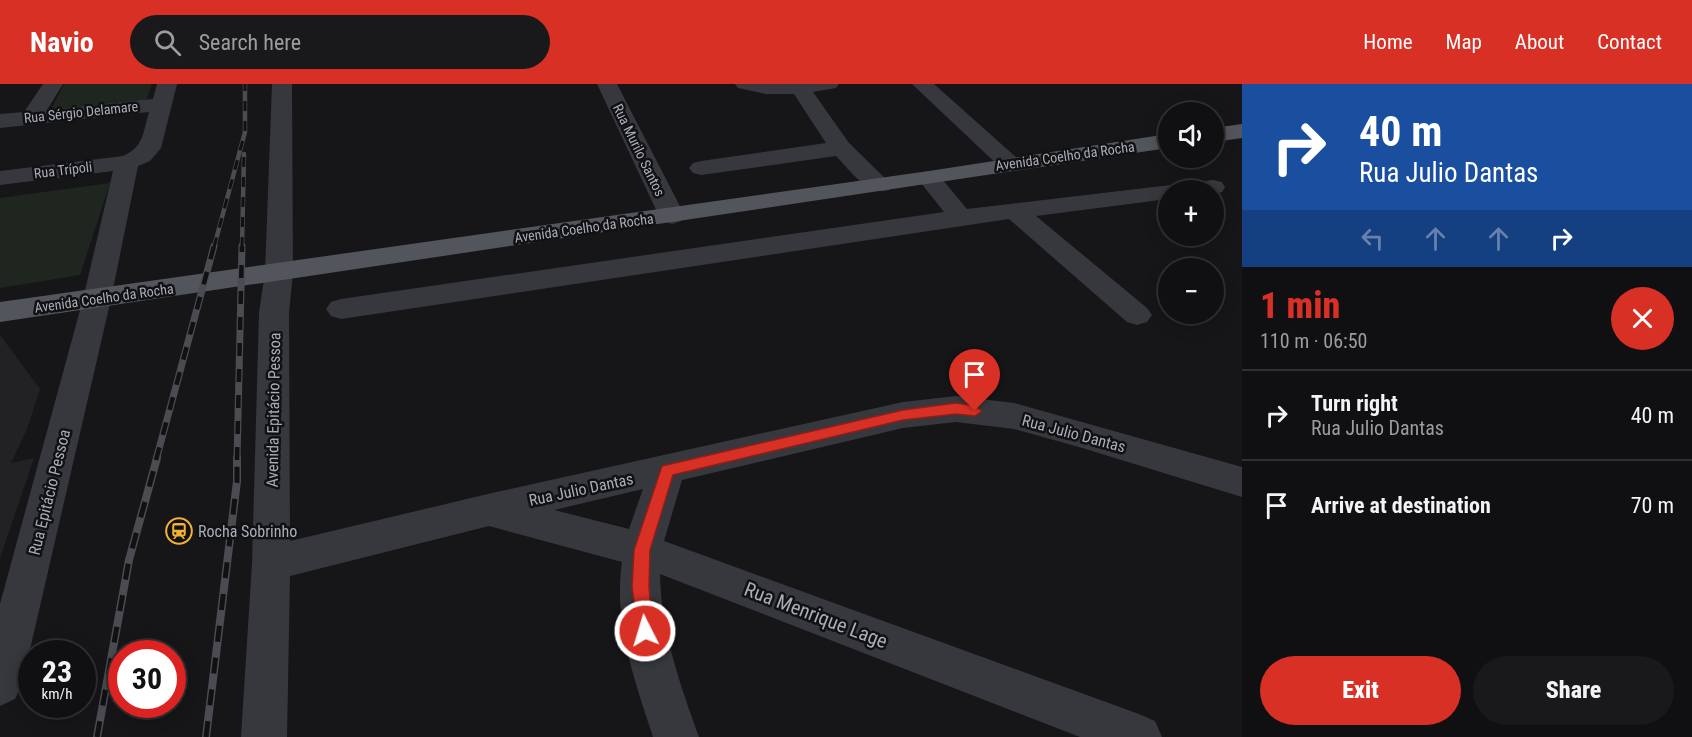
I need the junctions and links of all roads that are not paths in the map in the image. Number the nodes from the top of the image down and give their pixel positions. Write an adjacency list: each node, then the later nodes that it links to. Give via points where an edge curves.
1 (53, 84): 9 (street)
2 (282, 84): 25 (street, Avenida Epitácio Pessoa)
3 (607, 84): 23 (street, Rua Murilo Santos)
4 (745, 84): 7 (street)
5 (829, 84): 7 (street)
6 (922, 84): 16 (street)
7 (800, 88): 14 (street)
8 (164, 94): 9 (street, Rua Sérgio Delamare); 15 (street, via 150,148)
9 (30, 117): 10 (street, Rua Sérgio Delamare)
10 (0, 121)
11 (1242, 131): 12 (main road)
12 (1224, 134)
13 (1158, 142): 16 (main road, Avenida Coelho da Rocha)
14 (841, 148): 17 (street); 20 (street)
15 (127, 162): 18 (street, Rua Trípoli); 26 (street, Rua Epitácio Pessoa)
16 (1010, 164): 19 (main road, Avenida Coelho da Rocha)
17 (701, 168)
18 (0, 178)
19 (929, 178): 20 (main road, Avenida Coelho da Rocha); 24 (street)
20 (880, 185): 23 (main road, Avenida Coelho da Rocha)
21 (1158, 193): 22 (street)
22 (1014, 210): 24 (street); 29 (street)
23 (672, 216): 25 (main road, Avenida Coelho da Rocha)
24 (961, 217): 27 (street)
25 (279, 272): 26 (main road, Avenida Coelho da Rocha); 34 (street, Avenida Epitácio Pessoa, via 274,313)
26 (97, 299): 28 (main road, Avenida Coelho da Rocha); 35 (street, Rua Epitácio Pessoa)
27 (341, 309)
28 (0, 312)
29 (1137, 315)
30 (667, 470): 31 (street, Rua Julio Dantas, via 903,415 956,409 1014,416); 32 (street, Rua Julio Dantas); 33 (street)
31 (1242, 482)
32 (488, 510): 33 (street, Rua Menrique Lage); 34 (street, Rua Julio Dantas)
33 (642, 550): 37 (street, via 645,631); 38 (street, Rua Menrique Lage)
34 (271, 563): 36 (street, Avenida Epitácio Pessoa)
35 (0, 684)
36 (264, 737)
37 (676, 737)
38 (1139, 737)

